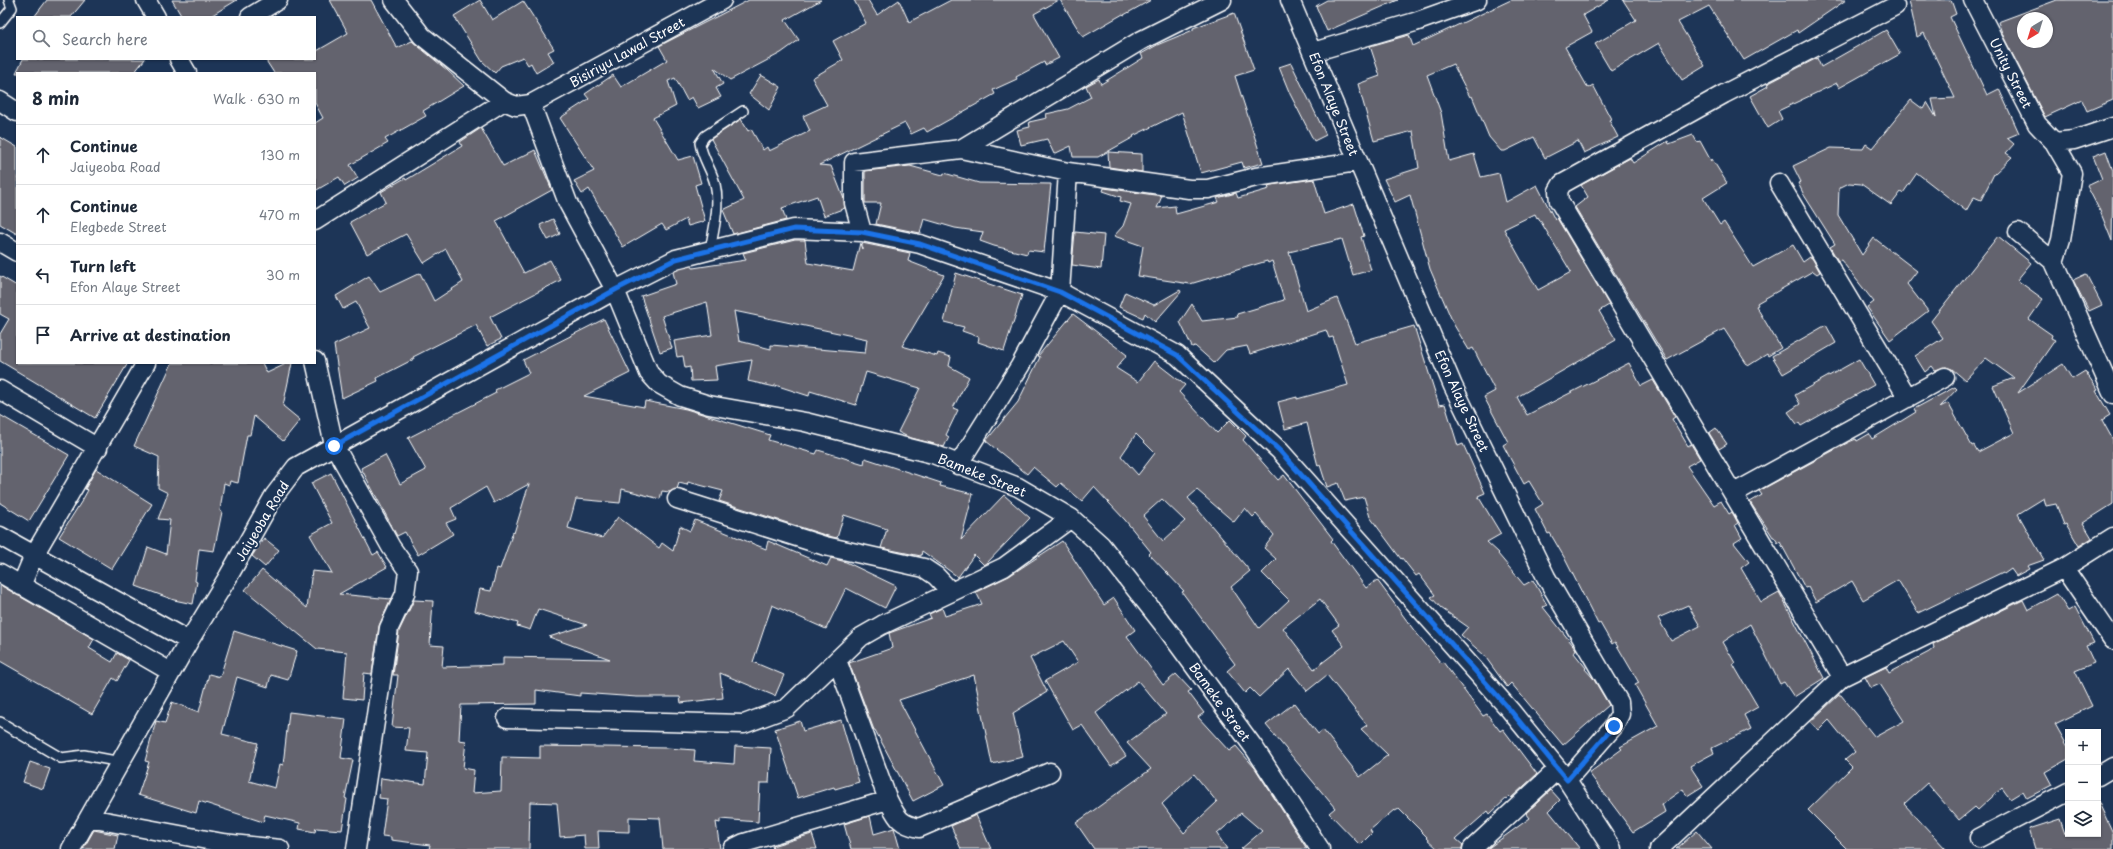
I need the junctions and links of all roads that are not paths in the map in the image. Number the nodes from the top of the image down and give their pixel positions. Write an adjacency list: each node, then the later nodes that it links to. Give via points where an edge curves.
1 (9, 0): 13 (lane, via 12,8)
2 (146, 0): 11 (street)
3 (278, 0): 12 (street)
4 (394, 0): 18 (street, via 422,36)
5 (722, 0): 19 (street, Bisiriyu Lawal Street)
6 (1222, 0): 24 (street, via 1140,41)
7 (1290, 0): 14 (street, Efon Alaye Street)
8 (1477, 0): 14 (street, via 1415,22)
9 (1972, 0): 23 (street, Unity Street, via 2037,124)
10 (1895, 6): 46 (street, via 1724,94 1562,184 1558,191 1559,201)
11 (155, 16)
12 (252, 16)
13 (0, 23)
14 (1313, 52): 25 (street, Efon Alaye Street)
15 (180, 60): 16 (street)
16 (186, 72)
17 (0, 101): 20 (street)
18 (504, 101): 19 (street, via 516,106); 28 (street)
19 (531, 104): 35 (street, Bameke Street, via 568,203)
20 (16, 111)
21 (743, 111): 32 (lane, via 705,136 700,143 715,184 715,222)
22 (2113, 127): 23 (street, via 2074,140)
23 (2054, 142): 34 (street, Unity Street, via 2072,173 2061,240)
24 (961, 149): 26 (street); 29 (street, via 854,162 854,203)
25 (1357, 162): 26 (street, via 1256,177 1208,189); 66 (street, Efon Alaye Street, via 1477,436 1546,577 1619,702 1620,714 1614,726)
26 (1068, 172): 36 (street)
27 (1778, 183): 42 (street)
28 (316, 220)
29 (862, 232): 32 (street, Jaiyeoba Road, via 794,229); 36 (street, Jaiyeoba Road, via 920,244)
30 (2018, 232): 34 (street)
31 (0, 242): 33 (street)
32 (710, 250): 35 (street, Jaiyeoba Road, via 676,259)
33 (16, 251)
34 (2054, 262): 41 (street)
35 (615, 290): 43 (street, Jaiyeoba Road); 45 (street, Bameke Street, via 649,373 659,384 680,396 709,405 805,422 933,454)
36 (1060, 292): 45 (street, via 1020,366); 66 (street, Jaiyeoba Road, via 1177,355 1280,451 1510,710)
37 (145, 364): 44 (street)
38 (316, 364): 43 (street)
39 (1945, 377): 42 (street)
40 (0, 390): 44 (street)
41 (2113, 394)
42 (1908, 398): 46 (street)
43 (334, 446): 57 (street, Jaiyeoba Road, via 296,468 274,496); 75 (street, via 391,547 408,571 405,594 389,628)
44 (98, 448): 51 (street)
45 (958, 466): 48 (street, Bameke Street, via 1018,487)
46 (1734, 494): 60 (street)
47 (677, 499): 55 (street, via 825,546 924,568)
48 (1070, 518): 55 (street, via 1004,567); 77 (street, Bameke Street, via 1101,545 1167,629 1255,749)
49 (0, 536): 51 (street)
50 (2113, 537): 52 (street)
51 (34, 555): 54 (street); 57 (street)
52 (2064, 568): 56 (street); 60 (street)
53 (0, 573): 54 (street)
54 (21, 586): 59 (street)
55 (951, 592): 58 (street, via 861,637)
56 (2113, 640)
57 (189, 641): 59 (street, Jaiyeoba Road)
58 (837, 660): 61 (street, via 787,708 744,724); 69 (street)
59 (171, 672): 63 (street, Jaiyeoba Road)
60 (1842, 677): 80 (street)
61 (507, 718)
62 (0, 722): 63 (lane, via 61,758 84,755)
63 (121, 762): 70 (street, Jaiyeoba Road)
64 (2113, 767): 67 (street)
65 (1050, 772): 69 (street, via 919,828 906,826)
66 (1562, 774): 78 (street, Efon Alaye Street); 79 (street, Jaiyeoba Road)
67 (2101, 774)
68 (2065, 794): 71 (street)
69 (888, 800): 76 (street, via 744,843)
70 (90, 818): 72 (street); 73 (street, Jaiyeoba Road)
71 (1979, 838)
72 (223, 846): 74 (street)
73 (71, 849)
74 (280, 849)
75 (356, 849)
76 (732, 849)
77 (1320, 849)
78 (1472, 849)
79 (1612, 849)
80 (1660, 849)

